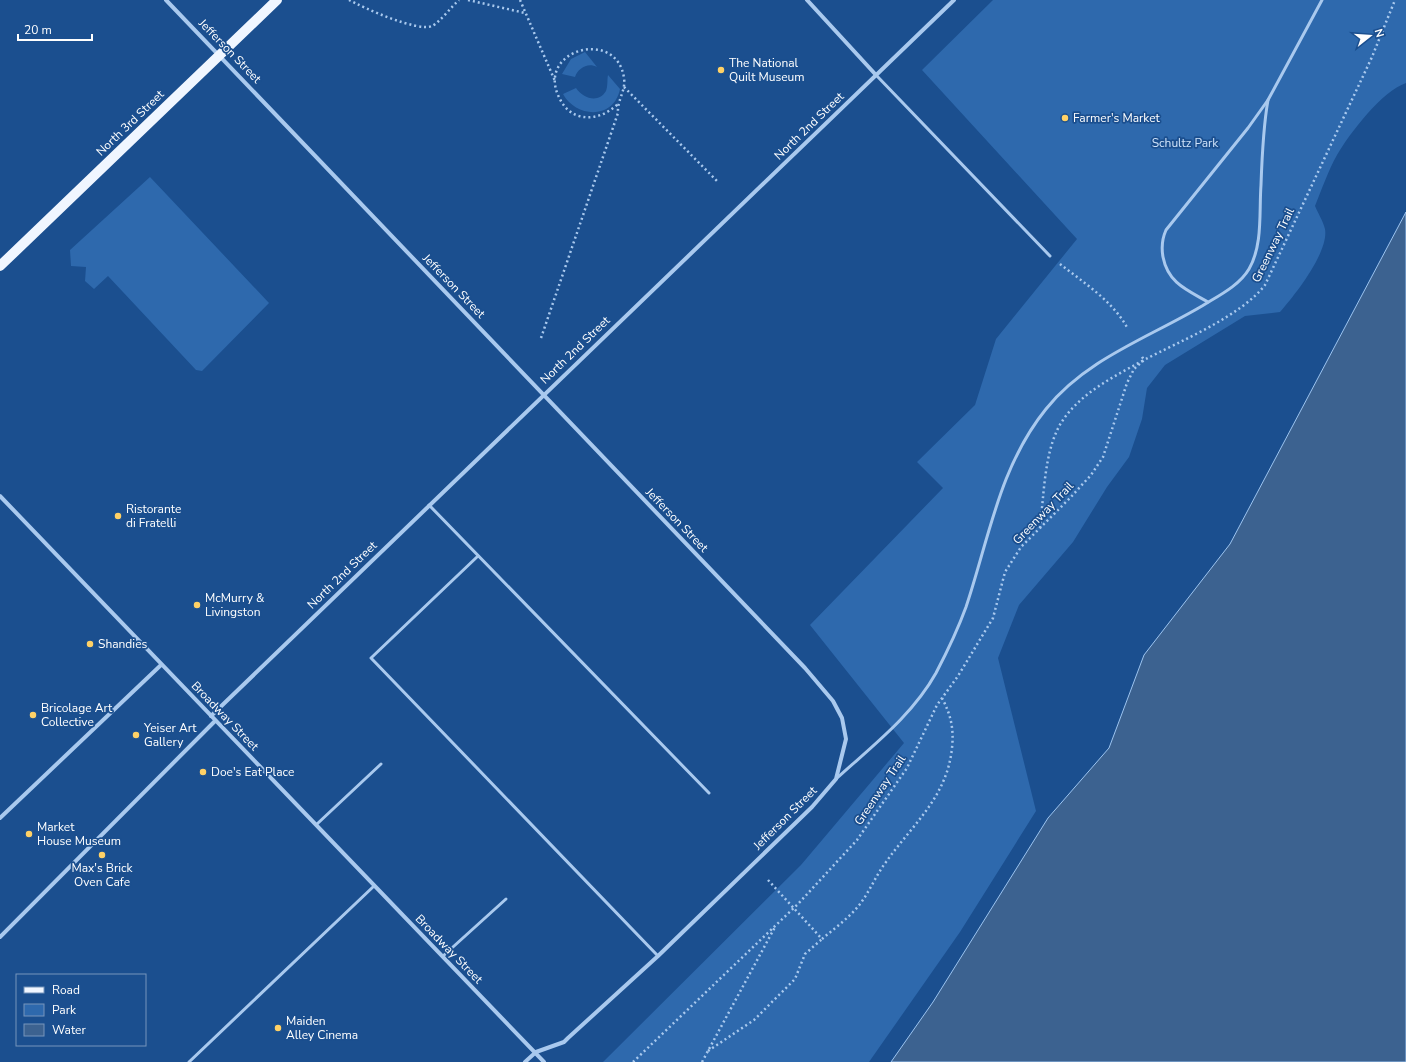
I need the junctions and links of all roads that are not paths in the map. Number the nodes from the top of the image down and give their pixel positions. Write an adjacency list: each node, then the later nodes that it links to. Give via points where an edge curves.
1 (166, 0): 6 (street, Jefferson Street)
2 (277, 0): 6 (main road, North 3rd Street)
3 (806, 0): 7 (street)
4 (954, 0): 7 (street, North 2nd Street)
5 (1322, 0): 8 (lane)
6 (220, 55): 10 (main road, North 3rd Street); 12 (street, Jefferson Street)
7 (876, 75): 9 (lane); 12 (street, North 2nd Street)
8 (1268, 100): 11 (lane, via 1263,129 1255,254 1243,277); 11 (lane, via 1162,238 1167,272 1180,287)
9 (1050, 256)
10 (0, 266)
11 (1208, 302): 20 (lane, via 1092,367 1061,391 1047,408 1025,438 1013,461 997,500 965,608 935,674 905,716)
12 (544, 395): 14 (street, North 2nd Street); 20 (street, Jefferson Street, via 833,701 842,718 846,739)
13 (0, 496): 16 (street, Broadway Street)
14 (429, 505): 15 (lane); 17 (street, North 2nd Street)
15 (478, 556): 21 (lane); 28 (lane, via 371,658)
16 (161, 665): 17 (street, Broadway Street); 22 (street)
17 (211, 716): 18 (street, Broadway Street)
18 (215, 721): 23 (street, Broadway Street); 26 (street)
19 (381, 764): 23 (lane)
20 (836, 779): 28 (street, Jefferson Street, via 812,807)
21 (709, 793)
22 (0, 818)
23 (317, 824): 24 (street, Broadway Street)
24 (374, 886): 27 (street, Broadway Street); 30 (lane)
25 (506, 899): 27 (lane)
26 (0, 937)
27 (443, 956): 29 (street, Broadway Street)
28 (658, 956): 29 (street, Jefferson Street, via 564,1042)
29 (536, 1052): 31 (street); 32 (street, Broadway Street)
30 (189, 1062)
31 (525, 1062)
32 (544, 1062)

